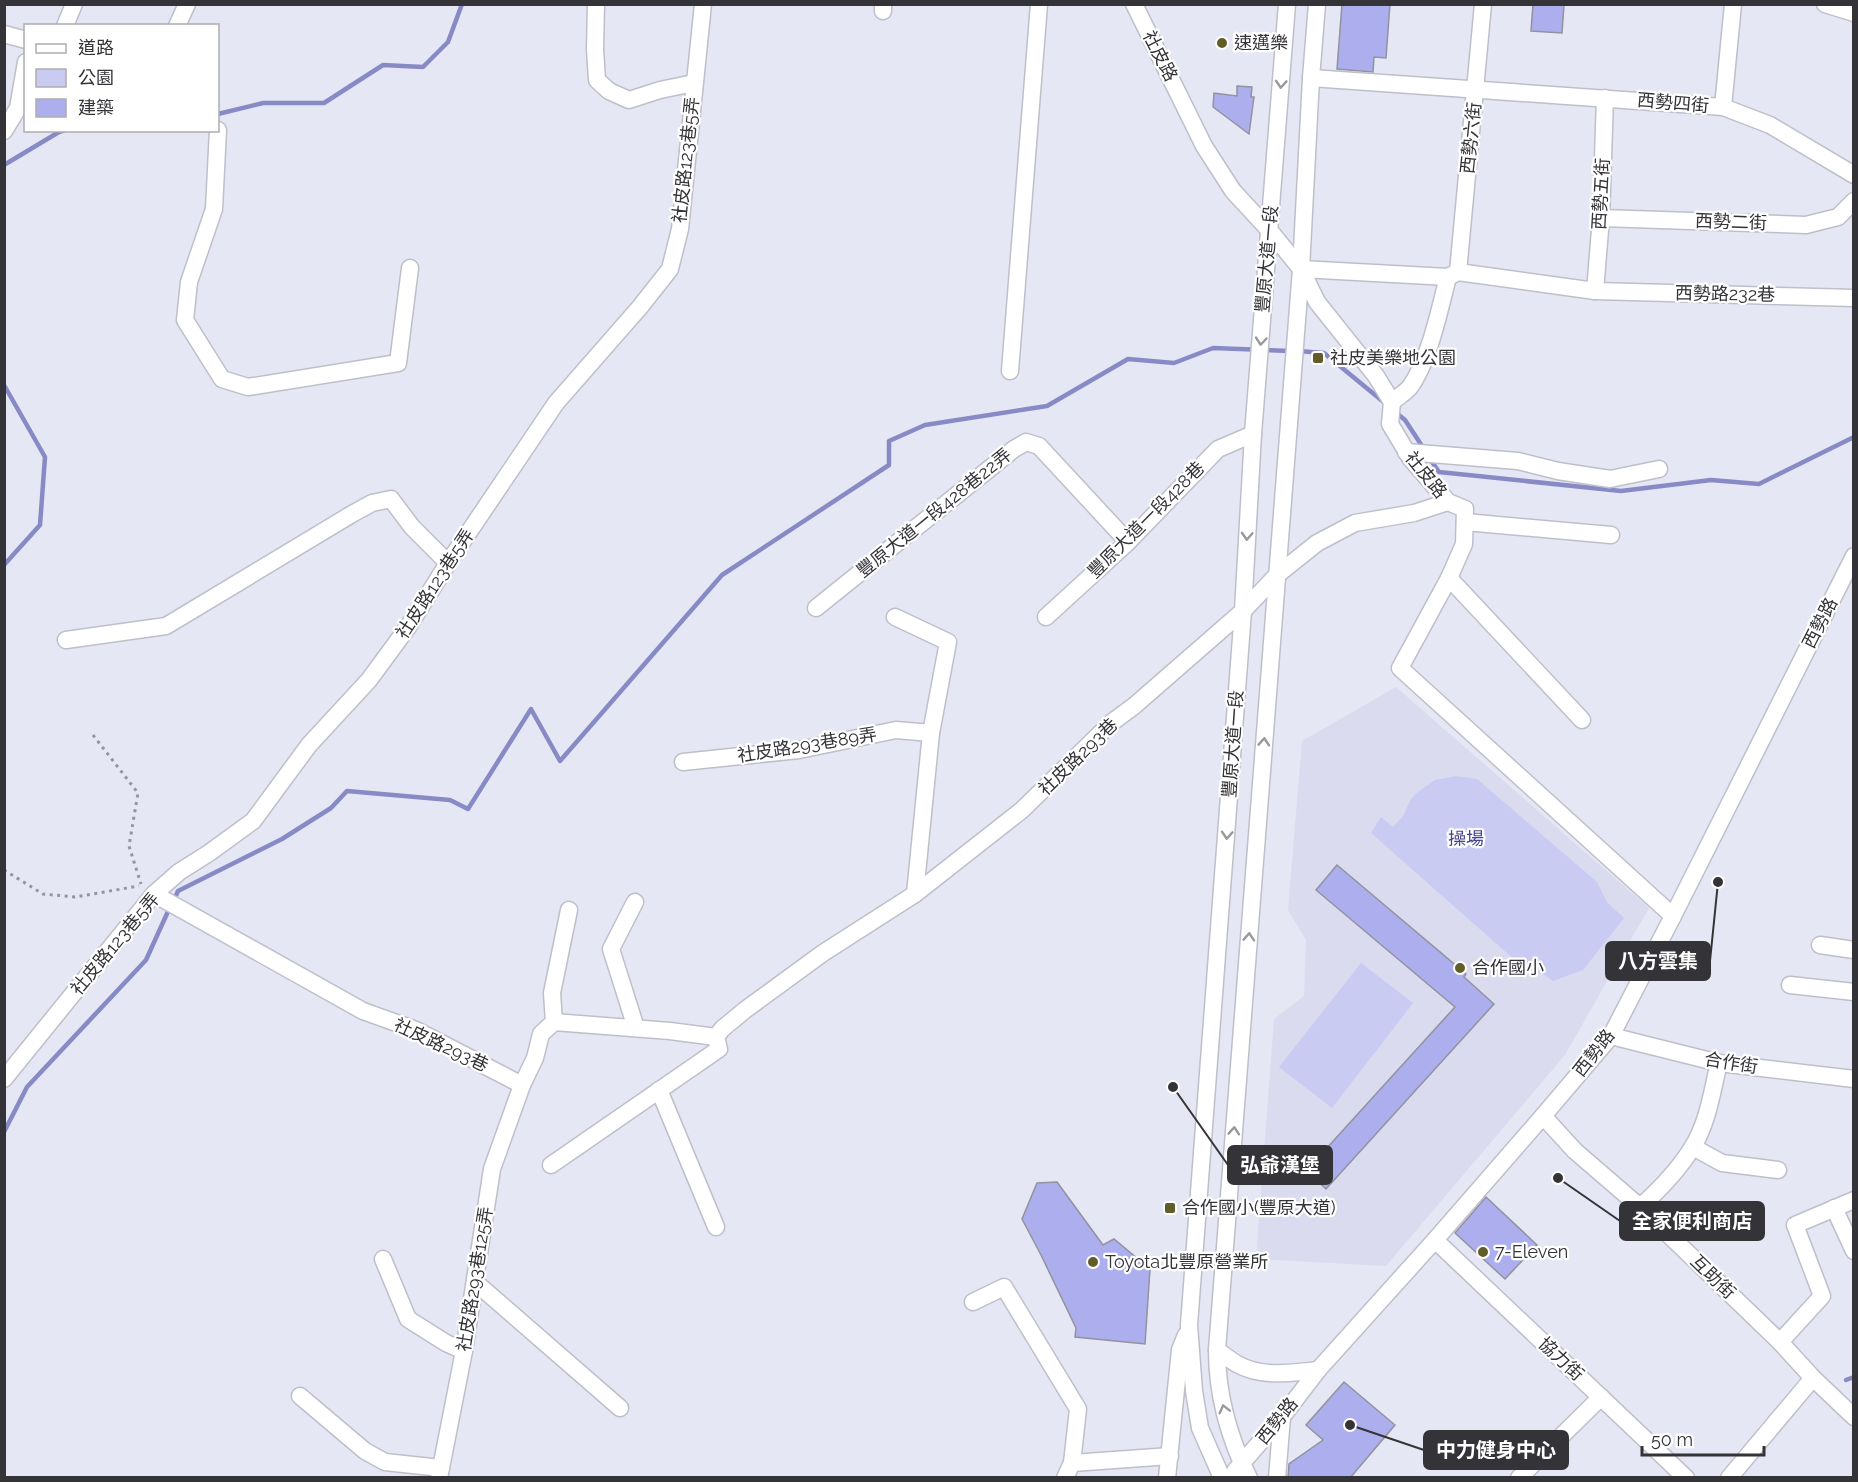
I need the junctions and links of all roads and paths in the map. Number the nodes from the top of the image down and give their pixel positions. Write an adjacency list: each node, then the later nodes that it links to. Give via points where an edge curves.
1 (74, 4): 13 (street)
2 (187, 4): 14 (street)
3 (596, 4): 19 (street, via 597,80 609,91 629,100)
4 (703, 4): 19 (street, 社皮路123巷5弄)
5 (1039, 4): 34 (street)
6 (1134, 4): 28 (street, 社皮路, via 1204,146 1233,191)
7 (1287, 4): 28 (street, 豐原大道一段, one-way to 28)
8 (1317, 4): 18 (street, 豐原大道一段)
9 (1483, 4): 20 (street, 西勢六街)
10 (1733, 4): 22 (street)
11 (1825, 4): 12 (street)
12 (1854, 13)
13 (66, 24)
14 (178, 24)
15 (4, 34): 16 (street)
16 (24, 39)
17 (24, 74): 23 (street, via 18,108)
18 (1311, 78): 20 (street, 西勢四街); 30 (street, 豐原大道一段)
19 (694, 84): 44 (street, 社皮路123巷5弄, via 680,229 670,270 556,403)
20 (1476, 88): 21 (street, 西勢四街); 31 (street, 西勢六街)
21 (1605, 98): 22 (street, 西勢四街); 27 (street, 西勢五街)
22 (1723, 107): 25 (street, 西勢四街, via 1770,125)
23 (4, 130)
24 (218, 132): 29 (street, via 214,209 189,282 185,320 222,379 248,387 398,363)
25 (1854, 175)
26 (1854, 201): 27 (street, 西勢二街, via 1838,217 1806,225)
27 (1600, 218): 32 (street, 西勢五街)
28 (1270, 231): 30 (street, 社皮路); 36 (street, 豐原大道一段, one-way to 36)
29 (410, 268)
30 (1301, 269): 31 (street, 西勢路232巷); 35 (street, 社皮路, via 1317,302); 45 (street, 豐原大道一段)
31 (1453, 274): 32 (street, 西勢路232巷); 35 (street, 西勢六街, via 1420,368 1409,387)
32 (1596, 291): 33 (street, 西勢路232巷)
33 (1854, 298)
34 (1010, 370)
35 (1392, 402): 37 (street, 社皮路, via 1390,424)
36 (1253, 434): 42 (street, 豐原大道一段428巷, via 1218,449); 48 (street, 豐原大道一段, one-way to 48)
37 (1406, 452): 38 (street, via 1518,461 1610,479); 39 (street, 社皮路)
38 (1659, 469)
39 (1448, 502): 40 (street, 社皮路, via 1465,509); 45 (street, 社皮路293巷, via 1414,513 1355,523 1317,543)
40 (1465, 522): 41 (street); 46 (street, via 1464,544)
41 (1611, 535)
42 (1128, 542): 47 (street, 豐原大道一段428巷22弄, via 1039,446 1026,442); 50 (street, 豐原大道一段428巷)
43 (1854, 556): 61 (street, 西勢路)
44 (448, 563): 51 (street, via 391,499 372,503 352,514 166,626); 57 (street, 社皮路123巷5弄, via 369,680 309,745 253,821)
45 (1277, 575): 48 (street, 社皮路293巷); 90 (street, 豐原大道一段, one-way to 45)
46 (1449, 578): 52 (street); 61 (street, via 1400,668)
47 (816, 608)
48 (1244, 611): 58 (street, 社皮路293巷, via 1111,723 1022,810); 88 (street, 豐原大道一段, one-way to 88)
49 (895, 617): 53 (street, via 948,642)
50 (1046, 617)
51 (66, 640)
52 (1582, 720)
53 (931, 733): 55 (street, 社皮路293巷89弄, via 896,730 800,750); 58 (street)
54 (93, 735): 57 (path, via 138,793 129,846)
55 (683, 762)
56 (4, 870): 57 (path, via 43,894 75,897)
57 (148, 890): 71 (street, 社皮路123巷5弄); 73 (street, 社皮路293巷, via 363,1011 416,1030)
58 (915, 894): 69 (street, 社皮路293巷, via 823,953 745,1010)
59 (635, 902): 67 (street, via 612,949)
60 (569, 910): 66 (street, via 552,993)
61 (1673, 916): 68 (street, 西勢路)
62 (1820, 945): 63 (street)
63 (1854, 950)
64 (1790, 985): 65 (street)
65 (1854, 992)
66 (554, 1022): 67 (street); 73 (street, via 541,1034 536,1058)
67 (636, 1028): 69 (street)
68 (1611, 1036): 70 (street, 合作街); 75 (street, 西勢路)
69 (716, 1037): 74 (street, 社皮路293巷, via 719,1049)
70 (1719, 1063): 72 (street, 合作街); 76 (street, via 1708,1110)
71 (4, 1079)
72 (1854, 1079)
73 (522, 1085): 86 (street, 社皮路293巷125弄, via 492,1169)
74 (659, 1090): 77 (street, 社皮路293巷); 82 (street)
75 (1544, 1116): 80 (street, 互助街, via 1575,1151); 83 (street, 西勢路)
76 (1693, 1147): 78 (street, via 1722,1163); 80 (street)
77 (551, 1164)
78 (1778, 1170)
79 (1854, 1200): 81 (street)
80 (1640, 1207): 89 (street, 互助街)
81 (1834, 1208): 84 (street); 89 (street, via 1795,1225 1822,1296)
82 (716, 1227)
83 (1435, 1240): 92 (street, 西勢路); 95 (street, 協力街)
84 (1854, 1251)
85 (383, 1259): 91 (street, via 408,1319)
86 (475, 1282): 91 (street, 社皮路293巷125弄); 96 (street)
87 (973, 1302): 100 (street, via 1004,1287 1077,1410)
88 (1189, 1326): 99 (street, via 1180,1350); 104 (street, 豐原大道一段, via 1200,1428)
89 (1780, 1342): 93 (street, 互助街)
90 (1217, 1350): 92 (street, via 1258,1372); 101 (street, 豐原大道一段, one-way to 90, via 1229,1430 1217,1375)
91 (464, 1351): 102 (street, 社皮路293巷125弄)
92 (1318, 1370): 97 (street, 西勢路)
93 (1813, 1378): 98 (street, 互助街); 109 (street)
94 (300, 1396): 102 (street, via 364,1451 385,1462)
95 (1601, 1397): 107 (street); 108 (street, 協力街)
96 (620, 1408)
97 (1282, 1417): 101 (street, 西勢路); 106 (street)
98 (1854, 1417)
99 (1170, 1456): 100 (street); 103 (street)
100 (1069, 1470)
101 (1245, 1471): 105 (street, 西勢路)
102 (440, 1473)
103 (1167, 1478)
104 (1222, 1478)
105 (1228, 1478)
106 (1277, 1478)
107 (1519, 1478)
108 (1686, 1478)
109 (1729, 1478)

